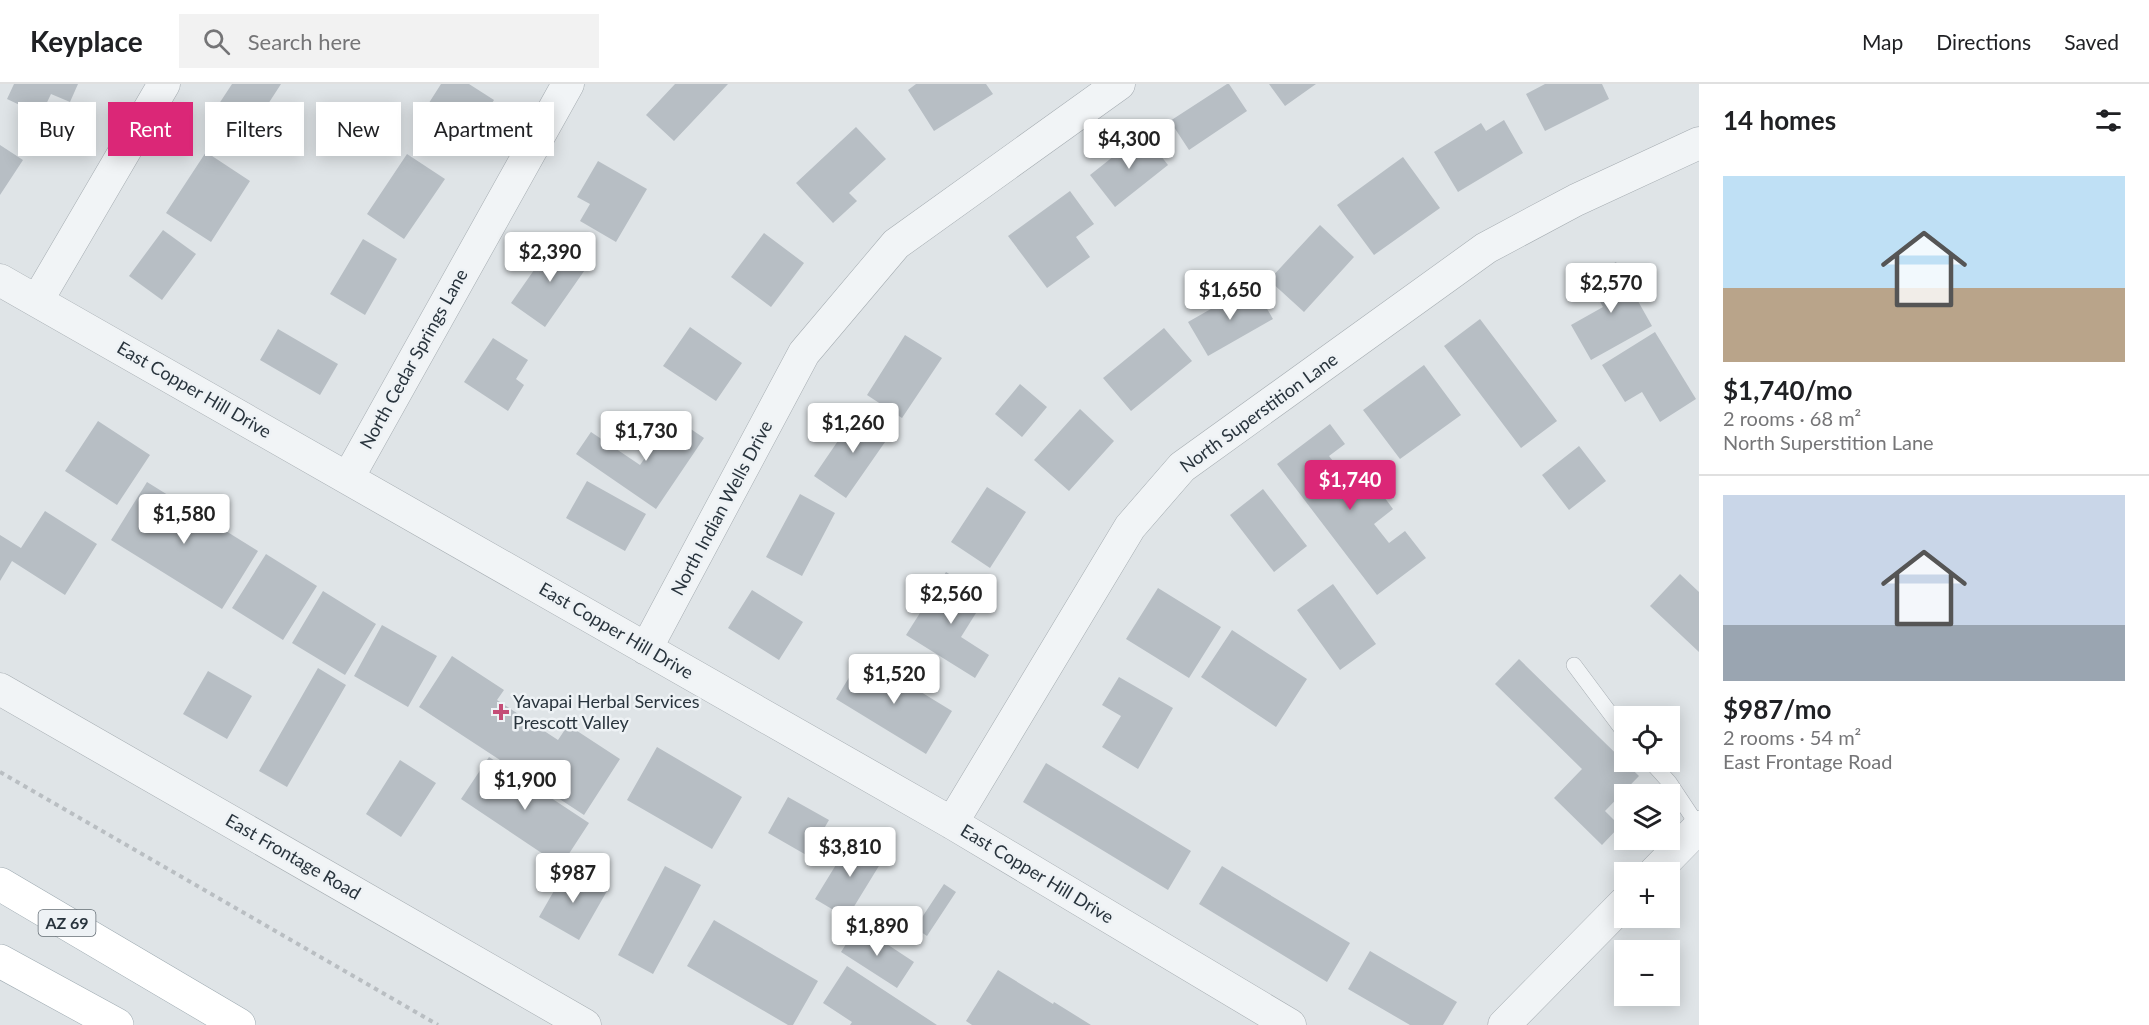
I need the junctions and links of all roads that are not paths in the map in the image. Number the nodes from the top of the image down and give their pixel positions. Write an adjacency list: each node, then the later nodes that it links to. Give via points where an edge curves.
1 (164, 84): 6 (street)
2 (568, 84): 7 (street, North Cedar Springs Lane)
3 (1119, 84): 8 (street, North Indian Wells Drive, via 896,244 812,344)
4 (1699, 142): 13 (street, North Superstition Lane, via 1576,200 1486,249 1182,467 1130,527)
5 (0, 280): 6 (street, East Copper Hill Drive)
6 (37, 301): 7 (street, East Copper Hill Drive)
7 (348, 478): 8 (street, East Copper Hill Drive)
8 (646, 649): 13 (street, East Copper Hill Drive)
9 (1574, 665): 11 (lane)
10 (0, 689): 21 (street, East Frontage Road)
11 (1614, 719)
12 (1660, 772): 14 (lane)
13 (952, 823): 22 (street, East Copper Hill Drive)
14 (1699, 827): 15 (street)
15 (1665, 862)
16 (0, 884): 20 (main road, AZ 69)
17 (1614, 913): 23 (street)
18 (0, 961): 19 (main road)
19 (117, 1025)
20 (239, 1025)
21 (585, 1025)
22 (1290, 1025)
23 (1504, 1025)

